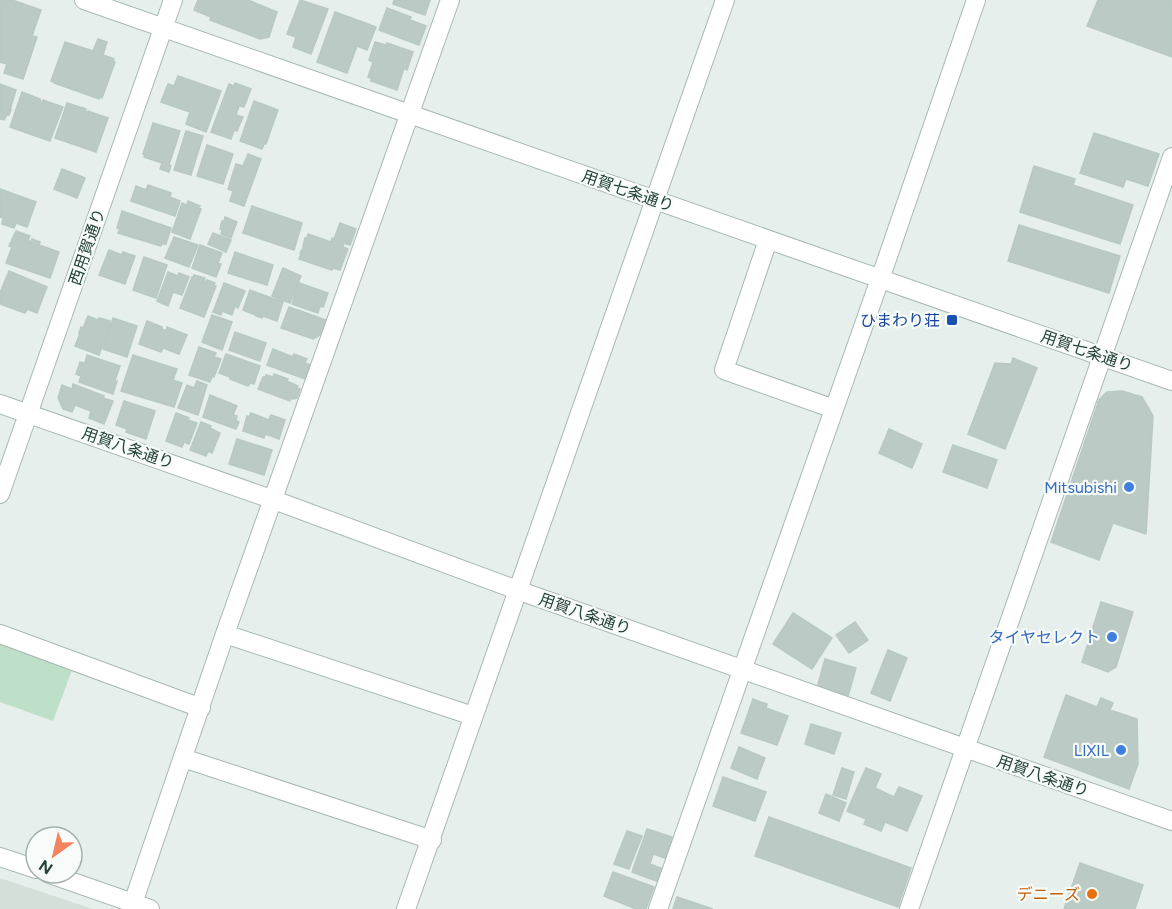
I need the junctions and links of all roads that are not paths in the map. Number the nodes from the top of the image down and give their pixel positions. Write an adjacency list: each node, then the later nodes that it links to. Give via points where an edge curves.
1 (84, 0): 6 (street, 用賀七条通り)
2 (173, 0): 6 (street, 西用賀通り)
3 (450, 0): 7 (street)
4 (725, 0): 9 (street)
5 (976, 0): 11 (street)
6 (164, 28): 7 (street, 用賀七条通り); 16 (street, 西用賀通り)
7 (410, 114): 9 (street, 用賀七条通り); 18 (street)
8 (1172, 157): 12 (street)
9 (656, 200): 10 (street, 用賀七条通り); 19 (street)
10 (768, 240): 11 (street, 用賀七条通り); 15 (street, via 724,370)
11 (880, 279): 12 (street, 用賀七条通り); 15 (street)
12 (1102, 356): 13 (street, 用賀七条通り); 25 (street)
13 (1172, 381)
14 (0, 404): 16 (street, 用賀八条通り)
15 (834, 409): 22 (street)
16 (28, 413): 17 (street, 西用賀通り); 18 (street, 用賀八条通り)
17 (0, 494)
18 (274, 500): 19 (street, 用賀八条通り); 21 (street)
19 (517, 590): 22 (street, 用賀八条通り); 24 (street)
20 (0, 634): 23 (street)
21 (225, 634): 23 (street); 24 (street)
22 (742, 669): 25 (street, 用賀八条通り); 34 (street)
23 (201, 708): 26 (street)
24 (473, 716): 28 (street)
25 (965, 748): 27 (street, 用賀八条通り); 35 (street)
26 (183, 758): 28 (street); 32 (street)
27 (1172, 820)
28 (432, 840): 33 (street)
29 (0, 857): 30 (street)
30 (24, 865)
31 (81, 885): 32 (street)
32 (141, 906)
33 (406, 909)
34 (658, 909)
35 (909, 909)

